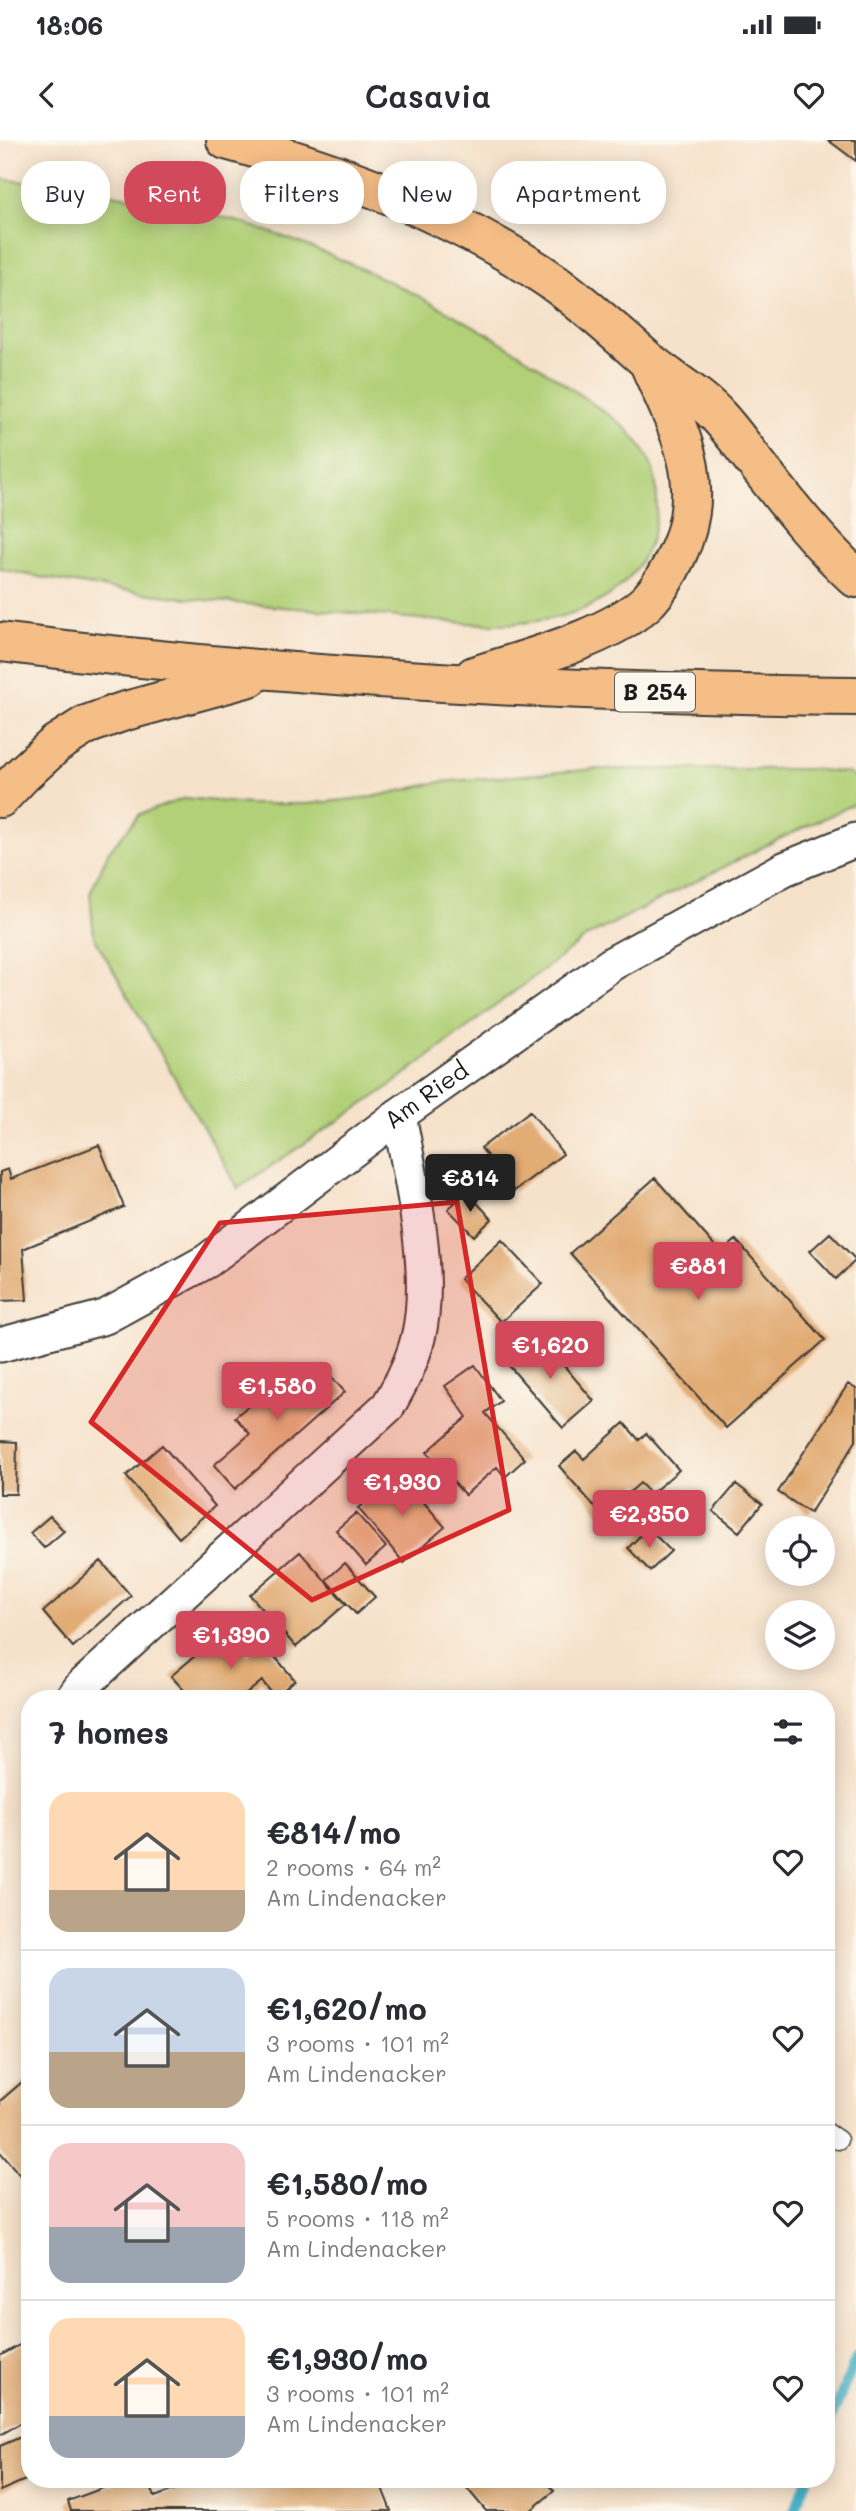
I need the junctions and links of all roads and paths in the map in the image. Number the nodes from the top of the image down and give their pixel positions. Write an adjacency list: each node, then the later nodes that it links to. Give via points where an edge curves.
1 (226, 140): 2 (highway, via 371,186 493,245 601,317)
2 (649, 361): 3 (highway, via 718,416 796,514); 6 (highway, via 689,467 686,537 671,568 649,600 616,623)
3 (856, 578)
4 (0, 642): 5 (highway, B 254)
5 (273, 671): 6 (highway, B 254); 8 (highway, via 86,724 56,744)
6 (454, 683): 7 (highway, B 254)
7 (856, 696)
8 (0, 798)
9 (856, 840): 10 (street, Am Ried, via 784,869 613,963)
10 (399, 1115): 11 (street, Am Ried, via 206,1261 105,1317); 12 (street, via 422,1261 419,1336 407,1373 388,1406)
11 (0, 1345)
12 (79, 1690)

